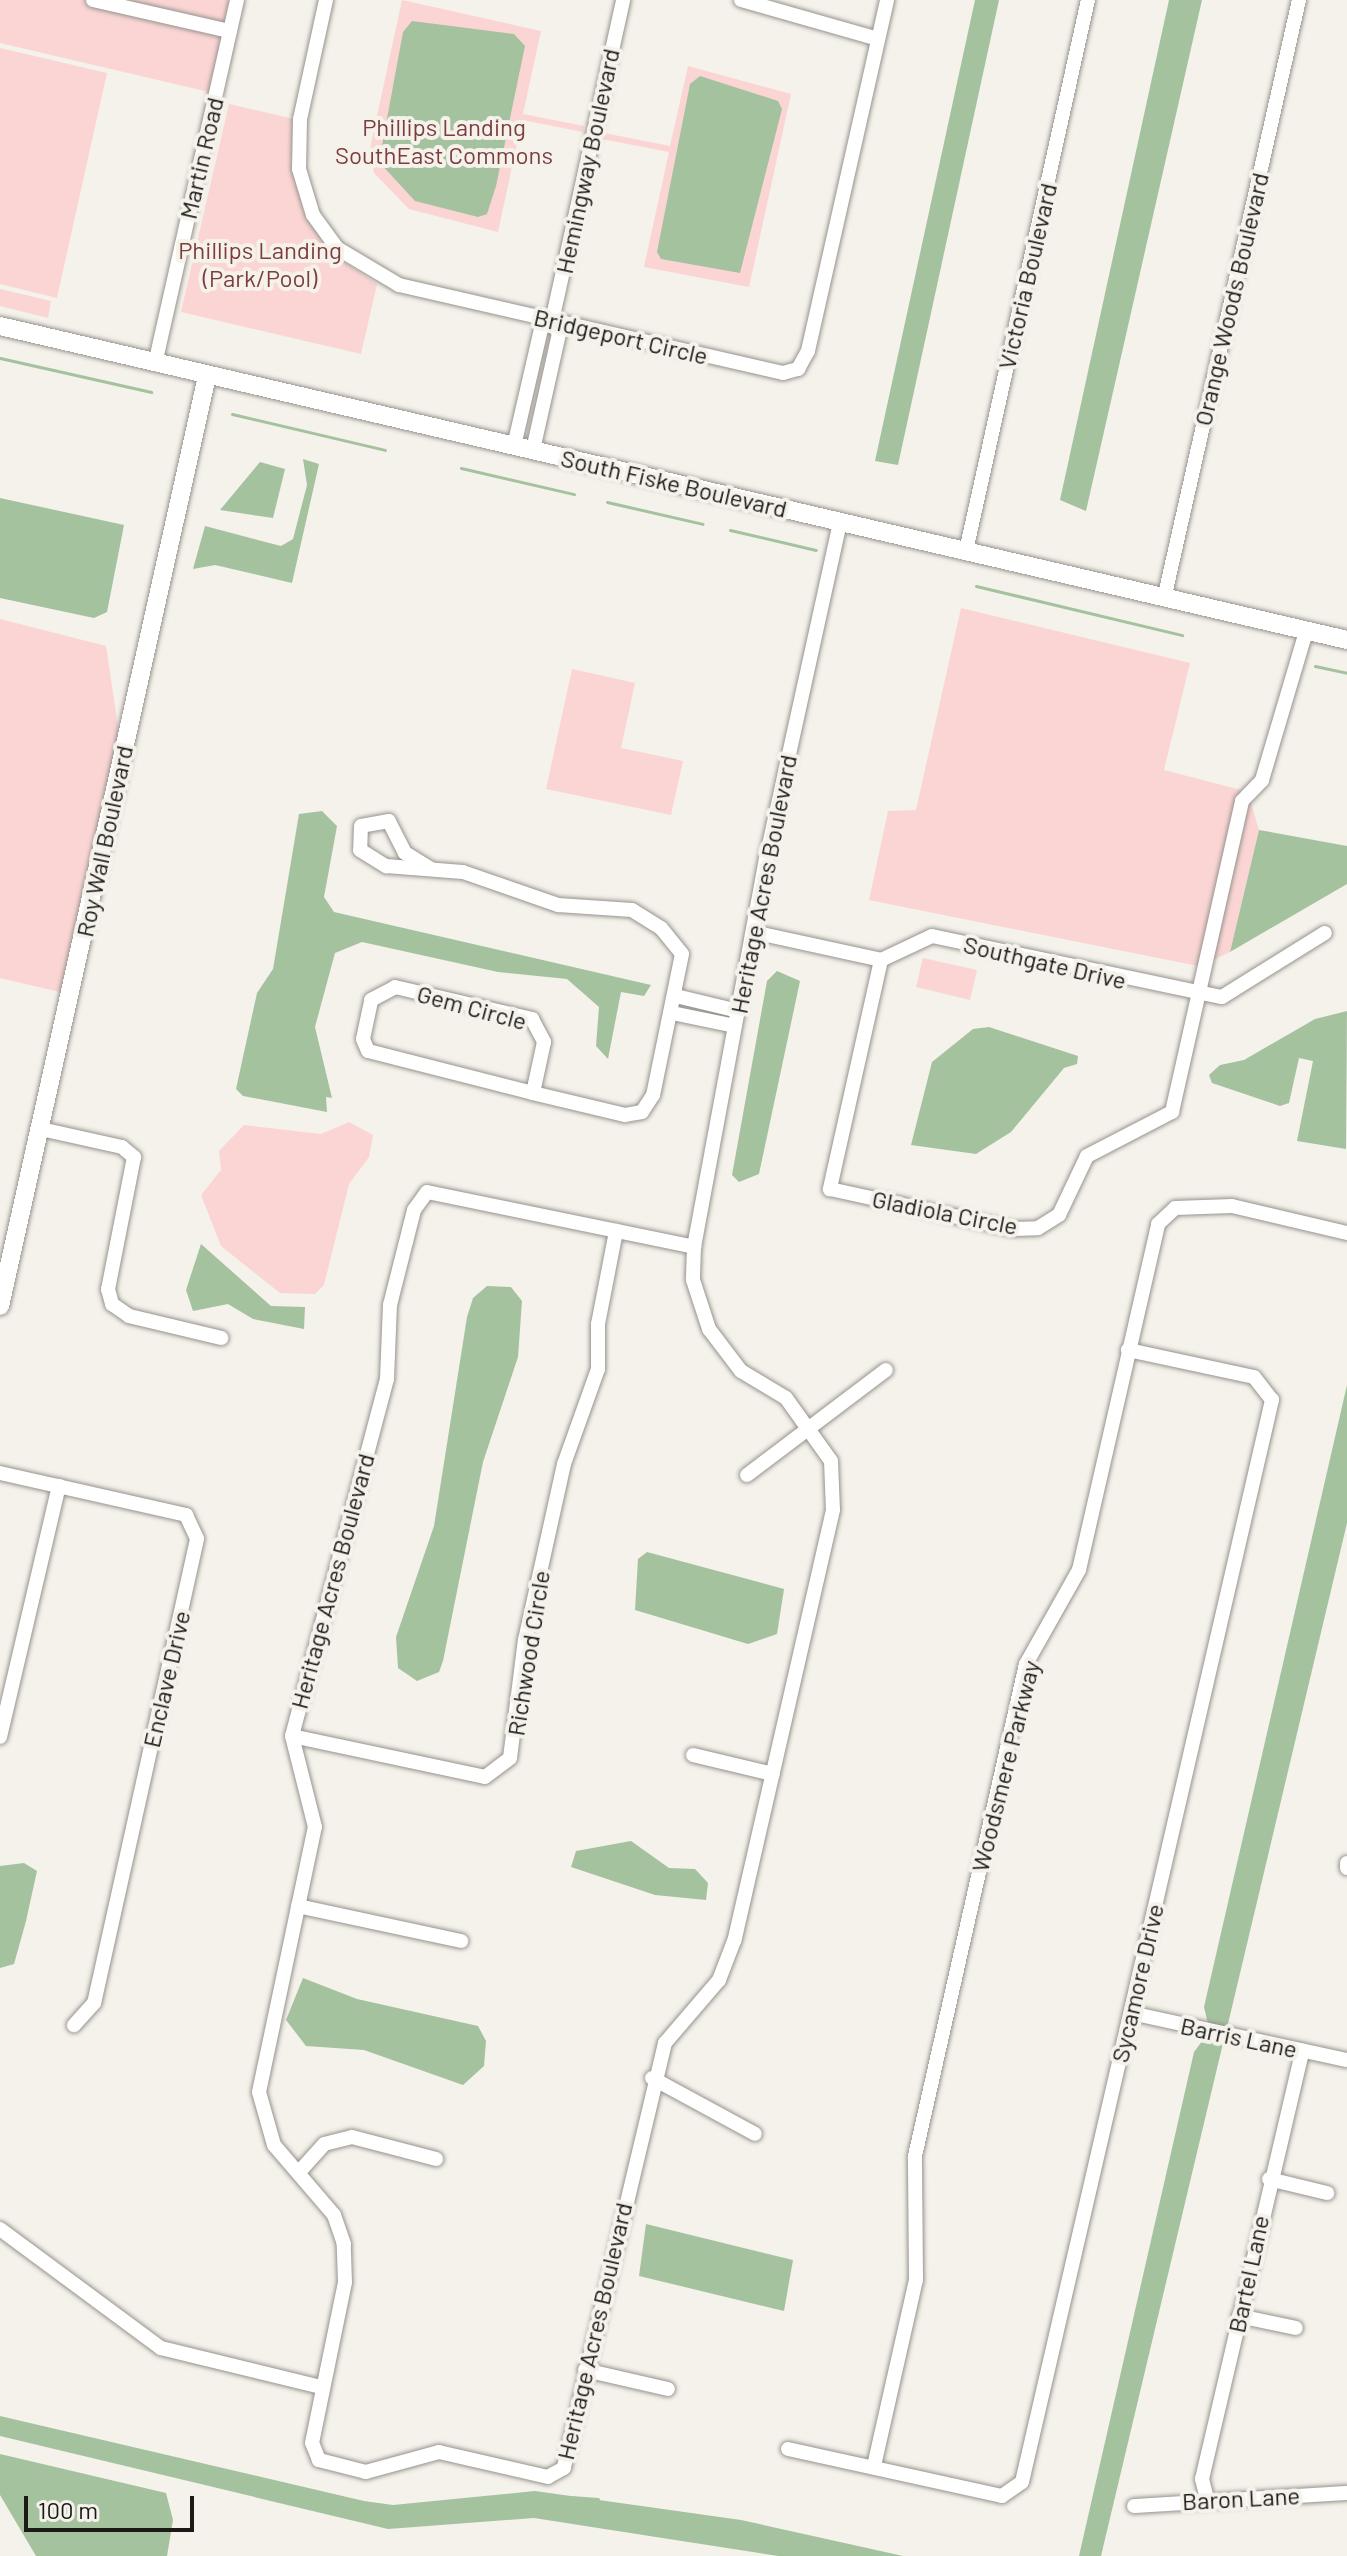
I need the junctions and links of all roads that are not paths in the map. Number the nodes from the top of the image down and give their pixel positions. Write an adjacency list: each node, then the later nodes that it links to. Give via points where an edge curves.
1 (93, 0): 9 (street)
2 (237, 0): 10 (street, Martin Road)
3 (326, 0): 12 (street, Bridgeport Circle, via 298,137 313,215 337,248 399,285)
4 (623, 0): 12 (street, Hemingway Boulevard)
5 (741, 0): 11 (street)
6 (887, 0): 11 (street, Bridgeport Circle)
7 (1088, 0): 19 (street, Victoria Boulevard)
8 (1299, 0): 20 (street, Orange Woods Boulevard)
9 (153, 7): 10 (street)
10 (230, 31): 14 (street, Martin Road)
11 (878, 39): 12 (street, Bridgeport Circle, via 798,369 783,373)
12 (552, 321): 16 (street, Hemingway Boulevard, via 541,329); 17 (street, Hemingway Boulevard, via 559,334)
13 (0, 326): 14 (main road, South Fiske Boulevard)
14 (155, 364): 15 (main road, South Fiske Boulevard)
15 (207, 376): 16 (main road, South Fiske Boulevard); 32 (main road, Roy Wall Boulevard)
16 (514, 446): 17 (main road, South Fiske Boulevard)
17 (533, 450): 18 (main road, South Fiske Boulevard)
18 (840, 522): 19 (main road, South Fiske Boulevard); 24 (street, Heritage Acres Boulevard)
19 (966, 551): 20 (main road, South Fiske Boulevard)
20 (1164, 599): 21 (main road, South Fiske Boulevard)
21 (1306, 631): 22 (main road, South Fiske Boulevard); 28 (street, via 1262,780 1242,801)
22 (1347, 640)
23 (431, 869): 23 (street, via 399,868 367,856 357,844 361,826 389,821 405,853); 27 (street, Gem Circle, via 478,876 543,902 615,905 647,916 682,954)
24 (753, 932): 26 (street); 30 (street, Heritage Acres Boulevard)
25 (1325, 933): 28 (street, Southgate Drive, via 1222,997)
26 (881, 960): 28 (street, Southgate Drive, via 932,936); 28 (street, Gladiola Circle, via 830,1189 1014,1229 1038,1228 1059,1215 1087,1156 1172,1112)
27 (676, 996): 29 (street, Gem Circle); 30 (street)
28 (1198, 996)
29 (672, 1013): 30 (street); 31 (street, Gem Circle, via 642,1112 625,1115)
30 (737, 1018): 35 (street, Heritage Acres Boulevard)
31 (533, 1093): 31 (street, Gem Circle, via 378,1057 363,1039 371,1000 395,987 532,1019 544,1042)
32 (41, 1129): 36 (main road, Roy Wall Boulevard); 37 (street, via 122,1147 134,1157 108,1289 112,1304 129,1316)
33 (616, 1231): 35 (street, Heritage Acres Boulevard); 44 (street, Heritage Acres Boulevard, via 450,1192 427,1192 418,1201 390,1305 387,1379); 44 (street, Richwood Circle, via 598,1324 598,1369 561,1479 525,1640 510,1758 485,1777)
34 (1347, 1233): 38 (street, Woodsmere Parkway, via 1232,1206 1175,1208 1158,1224)
35 (694, 1247): 40 (street, Heritage Acres Boulevard, via 693,1280 709,1329 741,1371 786,1398)
36 (0, 1306)
37 (221, 1338)
38 (1128, 1350): 50 (street, Sycamore Drive, via 1254,1377 1272,1400); 67 (street, Woodsmere Parkway, via 1079,1570 1026,1664 915,2156 916,2280)
39 (886, 1370): 40 (street)
40 (807, 1427): 42 (street); 47 (street, Heritage Acres Boulevard, via 831,1461 833,1510)
41 (0, 1473): 43 (street, Enclave Drive)
42 (747, 1475)
43 (59, 1486): 45 (street); 51 (street, Enclave Drive, via 186,1515 197,1539 94,2003)
44 (292, 1736): 48 (street, Heritage Acres Boulevard, via 315,1827)
45 (0, 1737)
46 (693, 1755): 47 (street)
47 (773, 1774): 54 (street, Heritage Acres Boulevard, via 719,1980 665,2043)
48 (298, 1906): 49 (street); 57 (street, Heritage Acres Boulevard, via 259,2092 274,2145)
49 (461, 1941)
50 (1131, 2013): 52 (street, Barris Lane); 67 (street, Sycamore Drive, via 1022,2482 1002,2496)
51 (74, 2025)
52 (1302, 2051): 53 (street, Barris Lane); 58 (street, Bartel Lane)
53 (1347, 2060)
54 (652, 2078): 55 (street); 63 (street, Heritage Acres Boulevard)
55 (755, 2134)
56 (436, 2159): 57 (street, via 352,2137 324,2144)
57 (300, 2171): 64 (street, Heritage Acres Boulevard, via 334,2215 344,2244 345,2282)
58 (1269, 2179): 59 (street); 61 (street, Bartel Lane)
59 (1327, 2193)
60 (0, 2229): 64 (street, via 161,2348)
61 (1239, 2316): 62 (street); 69 (street, Bartel Lane, via 1202,2479)
62 (1296, 2328)
63 (585, 2370): 64 (street, Heritage Acres Boulevard, via 564,2468 548,2477 439,2452 366,2472 337,2468 319,2460 312,2443); 65 (street)
64 (321, 2387)
65 (668, 2389)
66 (788, 2449): 67 (street, Sycamore Drive)
67 (874, 2466)
68 (1347, 2493): 69 (street, Baron Lane)
69 (1207, 2499): 70 (street, Baron Lane)
70 (1134, 2506)

